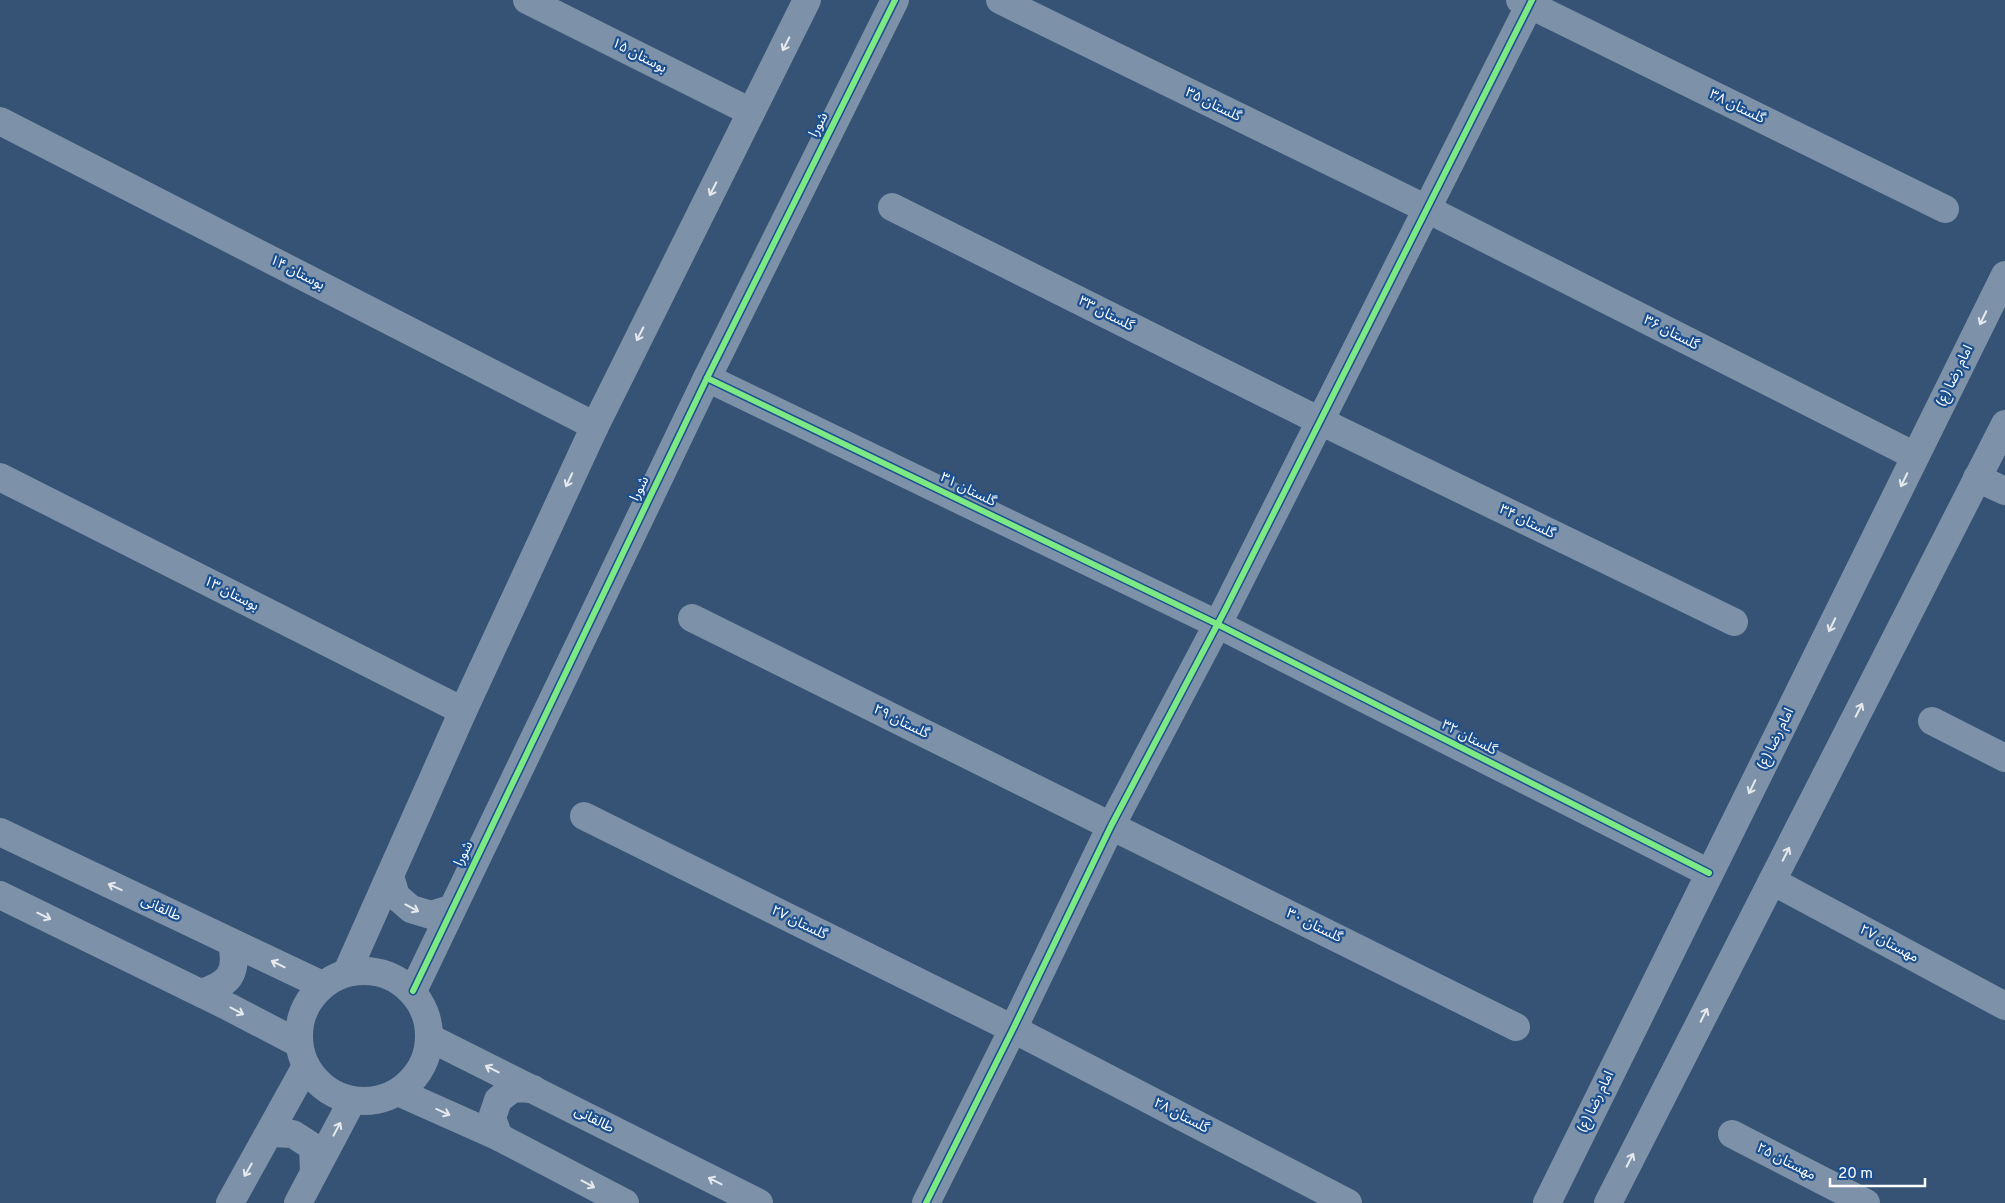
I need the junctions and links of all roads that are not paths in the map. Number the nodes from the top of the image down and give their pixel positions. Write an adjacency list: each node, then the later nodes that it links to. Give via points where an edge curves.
1 (527, 0): 6 (street, بوستان ۱۵)
2 (808, 0): 6 (street, one-way to 6)
3 (896, 0): 12 (street, شورا)
4 (1000, 0): 9 (street, گلستان ۳۵)
5 (1527, 2): 9 (street); 10 (street, گلستان ۳۸)
6 (751, 112): 15 (street, one-way to 15)
7 (0, 121): 15 (street, بوستان ۱۴)
8 (892, 207): 13 (street, گلستان ۳۳)
9 (1427, 209): 13 (street); 16 (street, گلستان ۳۶)
10 (1945, 209)
11 (2005, 275): 16 (street, امام رضا (ع), one-way to 16)
12 (707, 378): 22 (street, گلستان ۳۱); 33 (street, شورا)
13 (1320, 421): 21 (street, گلستان ۳۴); 22 (street)
14 (2005, 424): 18 (street)
15 (595, 426): 23 (street, one-way to 23)
16 (1915, 456): 29 (street, امام رضا (ع), one-way to 29)
17 (0, 477): 23 (street, بوستان ۱۳)
18 (1978, 478): 19 (street); 31 (street, one-way to 18)
19 (2005, 492)
20 (692, 618): 27 (street, گلستان ۲۹)
21 (1734, 622)
22 (1218, 624): 27 (street); 29 (street, گلستان ۳۲)
23 (462, 711): 30 (street)
24 (1932, 721): 25 (street)
25 (2005, 758)
26 (584, 816): 41 (street, گلستان ۲۷)
27 (1111, 826): 40 (street, گلستان ۳۰); 41 (street)
28 (0, 832): 34 (street, طالقانی, one-way to 28)
29 (1709, 874): 57 (street, امام رضا (ع))
30 (390, 876): 33 (street, one-way to 33, via 396,896 411,910 431,915); 35 (street)
31 (1772, 882): 39 (street, مهستان ۲۷); 58 (street, one-way to 31)
32 (0, 895): 38 (street, one-way to 38)
33 (451, 909): 37 (street, شورا)
34 (232, 942): 36 (street, طالقانی, one-way to 34); 38 (street, via 236,960 230,976 218,988)
35 (347, 972): 36 (street); 37 (street, via 371,971 394,977)
36 (322, 985): 43 (street, via 308,1001 300,1021)
37 (412, 991): 42 (street, via 426,1013)
38 (201, 994): 43 (street, one-way to 43)
39 (2005, 1006)
40 (1516, 1027)
41 (1013, 1029): 55 (street); 56 (street, گلستان ۲۸)
42 (430, 1038): 44 (street, طالقانی, one-way to 42); 45 (street, via 426,1059 415,1078)
43 (302, 1055): 46 (street, via 325,1089); 47 (street)
44 (533, 1089): 49 (street, via 513,1088 498,1100 492,1118); 54 (street, طالقانی, one-way to 44)
45 (398, 1092): 46 (street, via 368,1102); 49 (street, one-way to 49)
46 (352, 1100): 50 (street, one-way to 46)
47 (270, 1133): 50 (street, via 293,1134 313,1147); 51 (street, one-way to 51)
48 (1732, 1134): 59 (street, مهستان ۲۵)
49 (499, 1137): 53 (street, one-way to 53)
50 (314, 1172): 52 (street)
51 (230, 1203)
52 (298, 1203)
53 (625, 1203)
54 (759, 1203)
55 (926, 1203)
56 (1348, 1203)
57 (1546, 1203)
58 (1608, 1203)
59 (1866, 1203)

